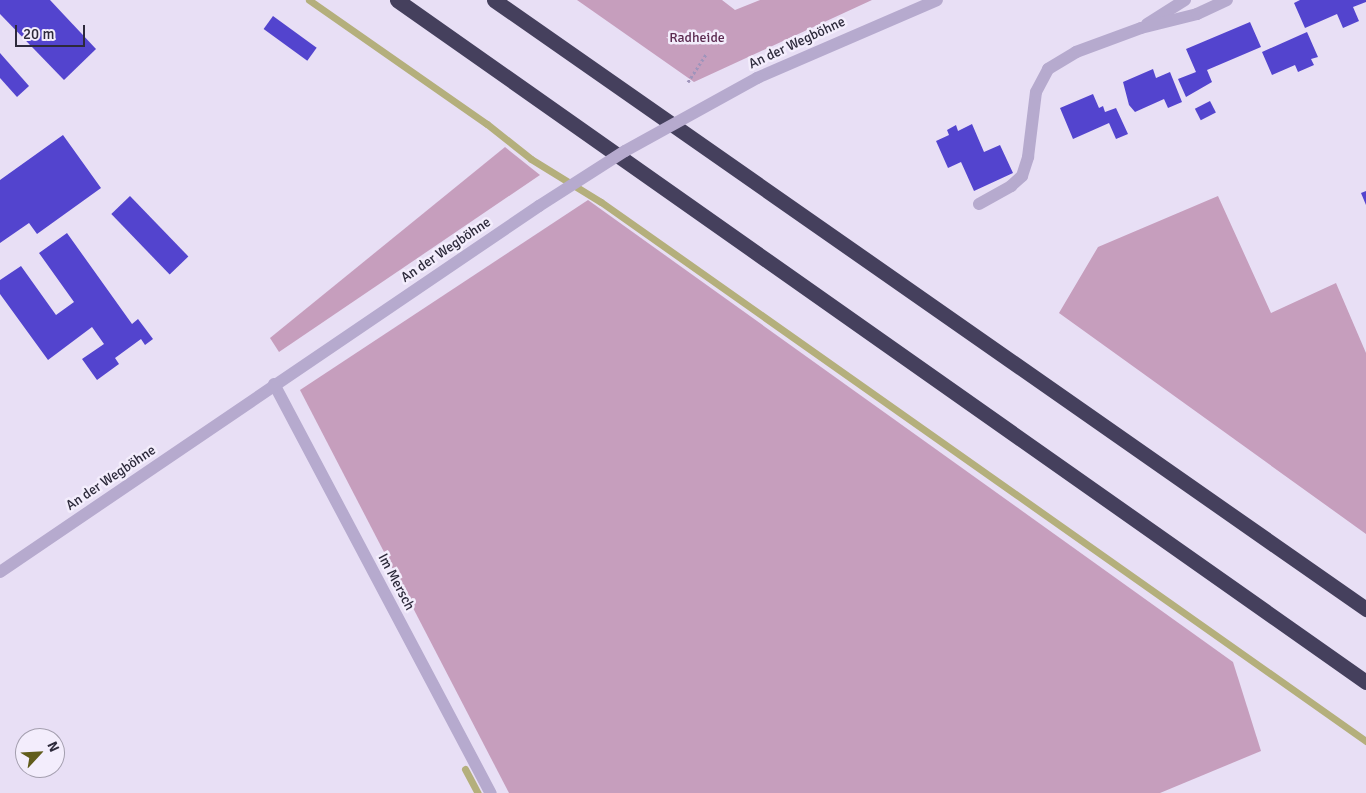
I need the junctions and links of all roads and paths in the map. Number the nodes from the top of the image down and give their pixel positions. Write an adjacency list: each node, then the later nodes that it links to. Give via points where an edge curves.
1 (398, 0): 13 (highway)
2 (494, 0): 12 (highway)
3 (936, 0): 10 (street, An der Wegböhne, bridge, via 757,78 625,152)
4 (1185, 0): 6 (street)
5 (1227, 0): 6 (street, via 1196,14)
6 (1141, 28): 9 (street, via 1076,52 1048,69 1036,92 1028,157 1022,176)
7 (706, 54): 8 (path)
8 (688, 82)
9 (979, 204)
10 (274, 384): 11 (street, An der Wegböhne); 14 (street, Im Mersch)
11 (0, 572)
12 (1366, 609)
13 (1366, 682)
14 (491, 793)

